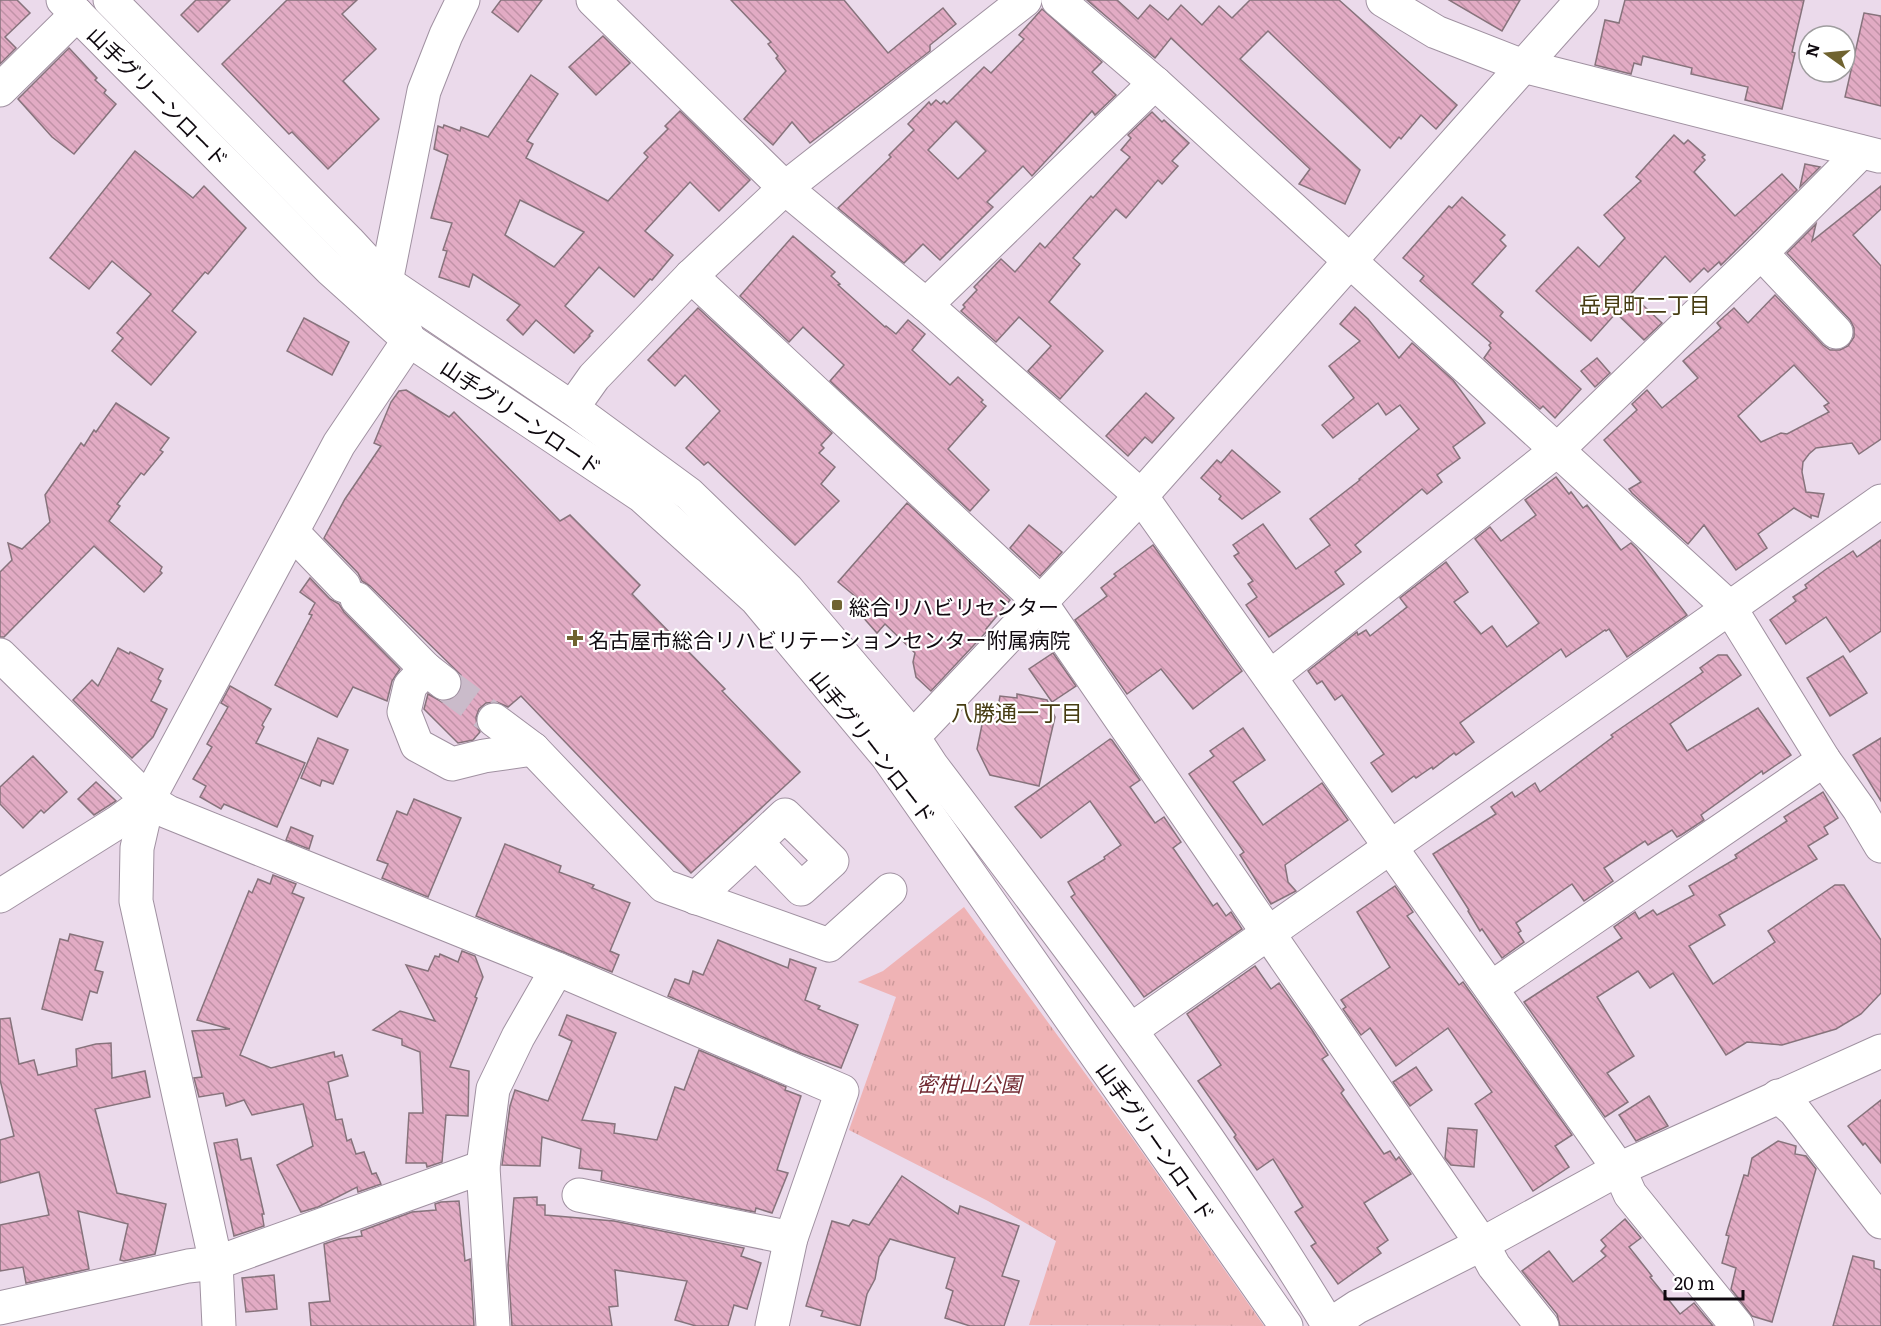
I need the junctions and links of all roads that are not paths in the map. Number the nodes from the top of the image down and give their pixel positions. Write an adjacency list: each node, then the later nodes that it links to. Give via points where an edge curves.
1 (110, 0): 17 (street, 山手グリーンロード)
2 (463, 0): 17 (street, via 424,91)
3 (593, 0): 13 (street)
4 (1025, 0): 13 (street)
5 (1058, 0): 10 (street)
6 (1383, 0): 9 (street, via 1436,32)
7 (1582, 0): 9 (street)
8 (70, 7): 11 (street); 20 (street, 山手グリーンロード, via 330,269)
9 (1523, 66): 12 (street); 15 (street)
10 (1155, 83): 15 (street); 18 (street)
11 (0, 90)
12 (1871, 154): 14 (street)
13 (785, 188): 16 (street); 18 (street)
14 (1761, 253): 19 (street); 22 (street)
15 (1352, 260): 22 (street); 23 (street)
16 (691, 276): 21 (street, via 594,377); 26 (street)
17 (386, 282): 20 (street); 21 (street, 山手グリーンロード)
18 (926, 305): 23 (street)
19 (1836, 332)
20 (409, 340): 25 (street, via 339,444); 33 (street, 山手グリーンロード, via 642,496 756,599)
21 (572, 408): 31 (street, 山手グリーンロード, via 689,494 787,589)
22 (1556, 451): 27 (street); 29 (street)
23 (1142, 496): 26 (street); 29 (street)
24 (1881, 501): 27 (street)
25 (292, 532): 32 (street, via 435,676 410,686 404,712 417,745 453,764); 35 (street)
26 (1041, 603): 31 (street); 43 (street)
27 (1730, 608): 34 (street); 38 (street)
28 (0, 655): 35 (street)
29 (1270, 677): 38 (street)
30 (494, 720): 32 (street)
31 (913, 736): 33 (street); 46 (street, 山手グリーンロード)
32 (533, 749): 42 (street, via 664,886)
33 (887, 756): 60 (street, 山手グリーンロード)
34 (1824, 760): 36 (street); 45 (street)
35 (148, 800): 41 (street); 44 (street, via 168,812); 55 (street, via 137,848 136,901)
36 (1870, 802): 37 (street)
37 (1881, 846)
38 (1390, 847): 43 (street); 45 (street)
39 (841, 852): 42 (street, via 785,815)
40 (890, 890): 42 (street, via 829,945)
41 (0, 896)
42 (696, 898)
43 (1268, 933): 46 (street); 54 (street)
44 (556, 969): 49 (street, via 493,1089); 53 (street, via 842,1090)
45 (1491, 988): 50 (street)
46 (1131, 1030): 61 (street, 山手グリーンロード, via 1290,1260)
47 (1881, 1051): 48 (street)
48 (1778, 1096): 50 (street); 52 (street, via 1795,1111)
49 (483, 1167): 55 (street); 58 (street)
50 (1619, 1169): 54 (street); 63 (street, via 1630,1194)
51 (579, 1195): 53 (street)
52 (1881, 1222)
53 (791, 1238): 59 (street)
54 (1482, 1244): 61 (street, via 1357,1307); 62 (street, via 1494,1266)
55 (216, 1263): 56 (street); 57 (street)
56 (0, 1308)
57 (219, 1326)
58 (493, 1326)
59 (772, 1326)
60 (1286, 1326)
61 (1329, 1326)
62 (1542, 1326)
63 (1737, 1326)

